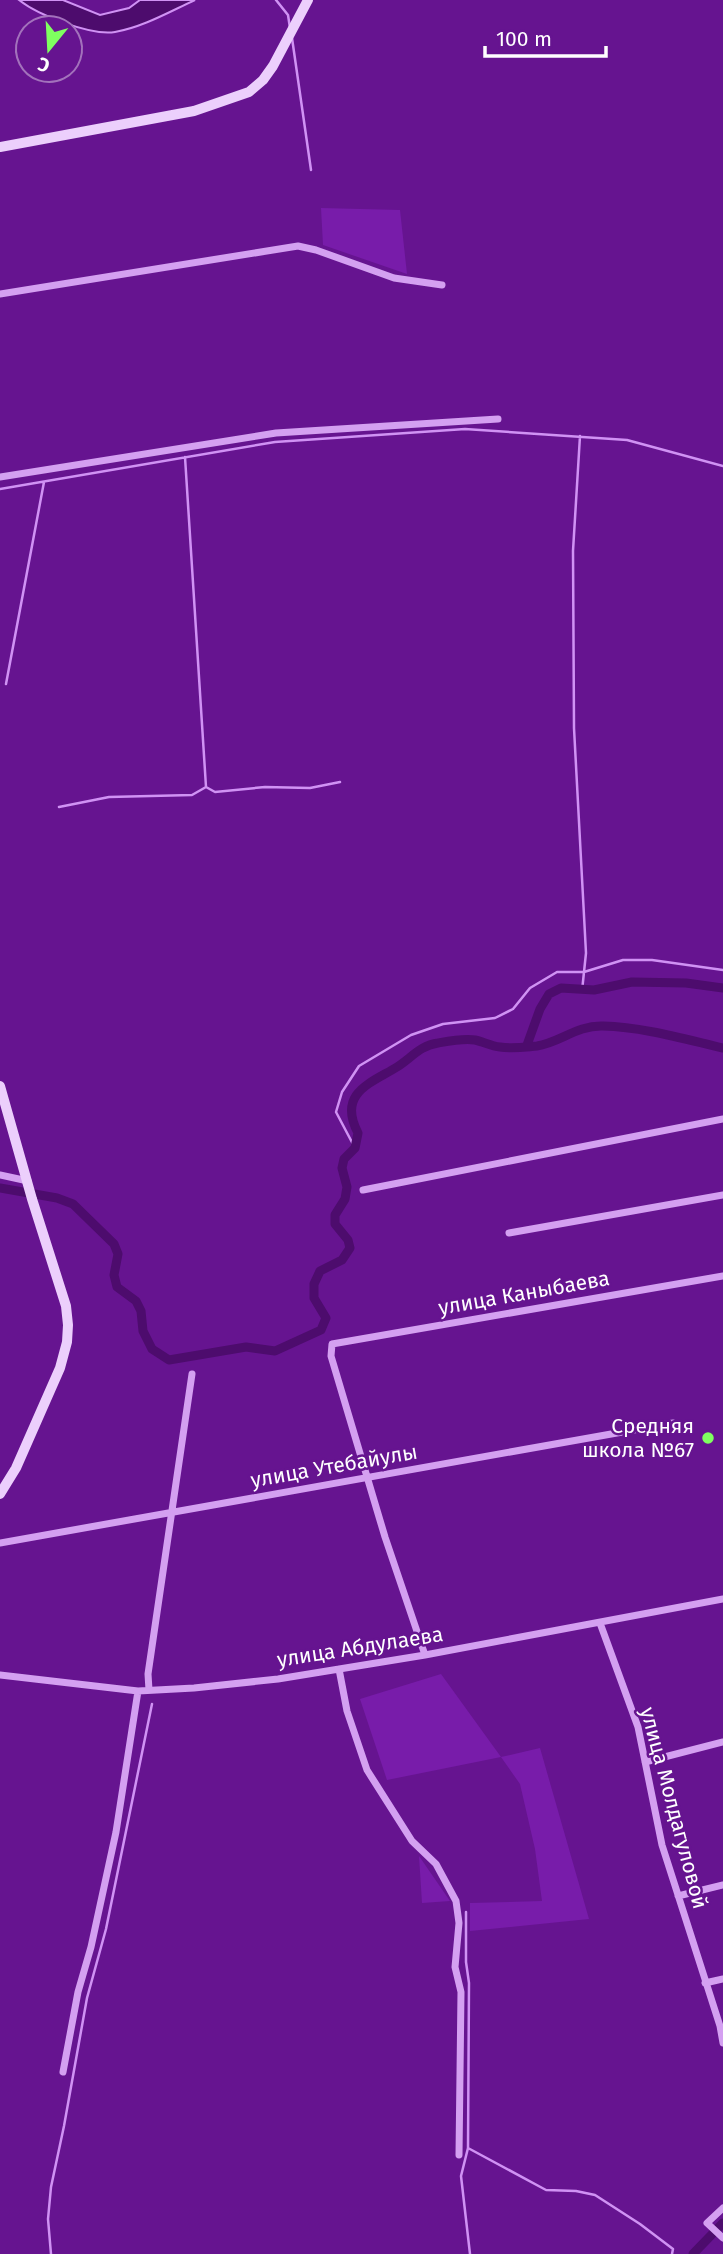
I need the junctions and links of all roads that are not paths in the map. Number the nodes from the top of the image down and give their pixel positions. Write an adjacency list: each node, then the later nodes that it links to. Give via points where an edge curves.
1 (308, 0): 2 (main road, via 273,66 249,92 194,111)
2 (0, 147)
3 (442, 285): 4 (street, via 394,278 298,246)
4 (0, 294)
5 (498, 419): 6 (street, via 276,433)
6 (0, 477)
7 (0, 1086): 10 (main road)
8 (723, 1119): 11 (street)
9 (0, 1175): 10 (street)
10 (30, 1189): 18 (main road, via 66,1306 67,1342 16,1468)
11 (363, 1190)
12 (723, 1195): 13 (street)
13 (509, 1233)
14 (723, 1276): 17 (street, улица Каныбаева, via 332,1344 331,1356)
15 (192, 1374): 19 (street)
16 (673, 1423): 17 (street, улица Утебайулы)
17 (368, 1477): 19 (street, улица Утебайулы); 23 (street)
18 (0, 1494)
19 (172, 1513): 20 (street, улица Утебайулы); 26 (street)
20 (0, 1543)
21 (723, 1599): 22 (street, улица Абдулаева)
22 (600, 1623): 23 (street, улица Абдулаева); 29 (street, улица Молдагуловой, via 638,1727)
23 (425, 1655): 24 (street, улица Абдулаева)
24 (339, 1669): 26 (street, улица Абдулаева); 36 (street, via 347,1711 367,1770 412,1841 436,1864 456,1901 455,1967 461,1992)
25 (0, 1675): 27 (street, улица Абдулаева)
26 (149, 1690): 27 (street, улица Абдулаева)
27 (138, 1691): 35 (street, via 116,1832)
28 (723, 1742): 29 (street)
29 (645, 1762): 31 (street, улица Молдагуловой)
30 (723, 1885): 31 (street)
31 (678, 1896): 33 (street, улица Молдагуловой)
32 (723, 1979): 33 (street)
33 (705, 1983): 34 (street, улица Молдагуловой)
34 (723, 2043)
35 (63, 2072)
36 (459, 2155)
37 (723, 2208): 38 (street, via 707,2223)
38 (723, 2238)

